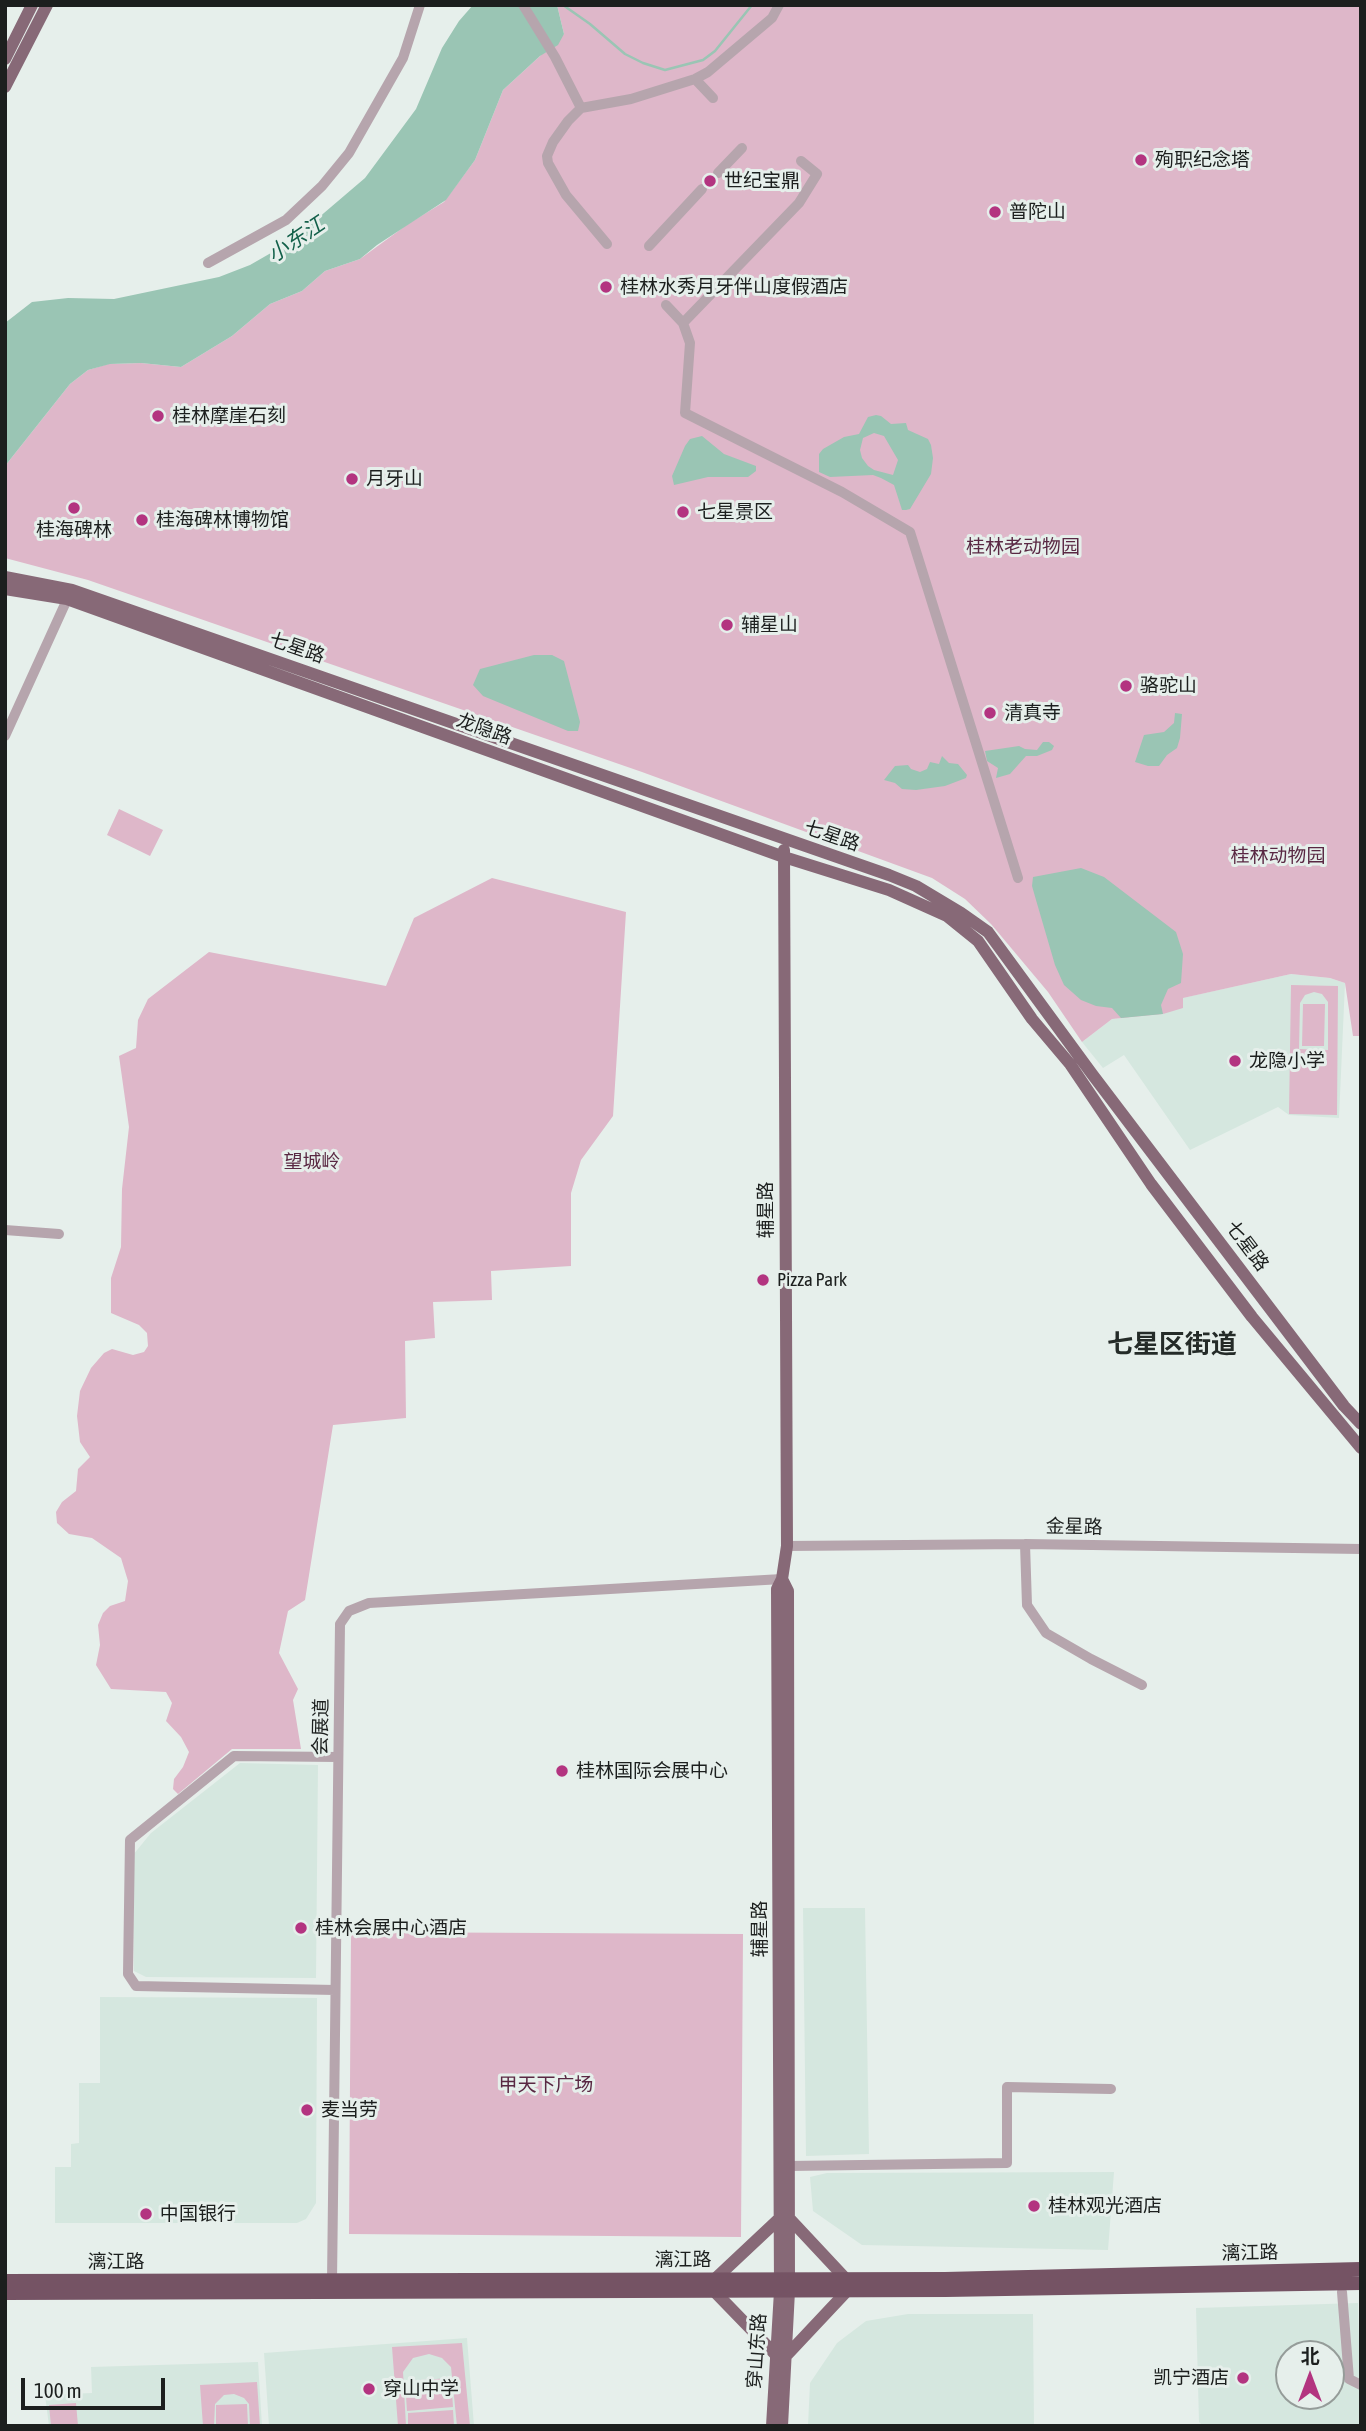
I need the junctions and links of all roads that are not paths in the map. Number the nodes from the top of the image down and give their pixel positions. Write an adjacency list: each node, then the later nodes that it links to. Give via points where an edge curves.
1 (32, 5): 6 (main road)
2 (47, 5): 8 (main road)
3 (420, 5): 17 (street, via 403,58 343,162 286,220)
4 (523, 5): 10 (street)
5 (779, 5): 7 (street, via 772,18)
6 (5, 60)
7 (695, 79): 9 (street); 10 (street, via 631,99)
8 (5, 87)
9 (713, 98)
10 (581, 108): 15 (street, via 552,142 548,163 566,195)
11 (742, 148): 13 (street)
12 (801, 161): 19 (street, via 817,174 799,202)
13 (718, 173)
14 (702, 189): 16 (street)
15 (607, 244)
16 (649, 246)
17 (208, 263)
18 (666, 305): 19 (street)
19 (683, 323): 26 (street, via 690,343 685,413 842,492 910,532)
20 (5, 577): 22 (main road, 龙隐路)
21 (5, 589): 22 (main road, 龙隐路)
22 (70, 594): 23 (street); 24 (main road, 七星路); 25 (main road, 龙隐路)
23 (5, 736)
24 (784, 839): 25 (main road, 辅星路); 30 (main road, 七星路, via 916,886 988,932)
25 (784, 857): 27 (main road, 龙隐路, via 889,890); 33 (main road, 辅星路)
26 (1018, 878)
27 (947, 916): 31 (main road, 七星路, via 978,941 1070,1064 1151,1184 1252,1317)
28 (5, 1230): 29 (street)
29 (59, 1234)
30 (1361, 1424)
31 (1361, 1448)
32 (1025, 1544): 33 (street, 金星路); 34 (street, 金星路); 36 (street, via 1027,1605 1046,1633)
33 (787, 1546): 35 (main road, 辅星路)
34 (1361, 1549)
35 (782, 1579): 37 (street, 会展道, via 369,1603 349,1611 340,1623); 40 (main road, 辅星路, via 788,1591); 41 (main road, 辅星路, via 777,1589)
36 (1142, 1685)
37 (338, 1757): 38 (street, 会展道); 38 (street, via 234,1756 130,1840 128,1974 136,1986)
38 (335, 1990): 44 (street, 会展道)
39 (1111, 2088): 40 (street, via 1007,2087 1007,2163)
40 (789, 2166): 41 (main road, 辅星路)
41 (785, 2218): 46 (main road); 47 (main road, 辅星路); 48 (main road)
42 (1361, 2269): 48 (highway, 漓江路)
43 (5, 2281): 44 (highway, 漓江路)
44 (332, 2281): 46 (highway, 漓江路)
45 (1361, 2283): 48 (highway, 漓江路)
46 (715, 2285): 47 (highway, 漓江路); 50 (highway, 漓江路); 51 (main road)
47 (785, 2285): 48 (highway, 漓江路); 51 (main road, 穿山东路)
48 (847, 2285): 51 (main road)
49 (1342, 2292): 52 (street, via 1349,2379)
50 (5, 2293)
51 (781, 2356): 53 (main road, 穿山东路); 54 (main road, 穿山东路)
52 (1361, 2385)
53 (772, 2426)
54 (782, 2426)

